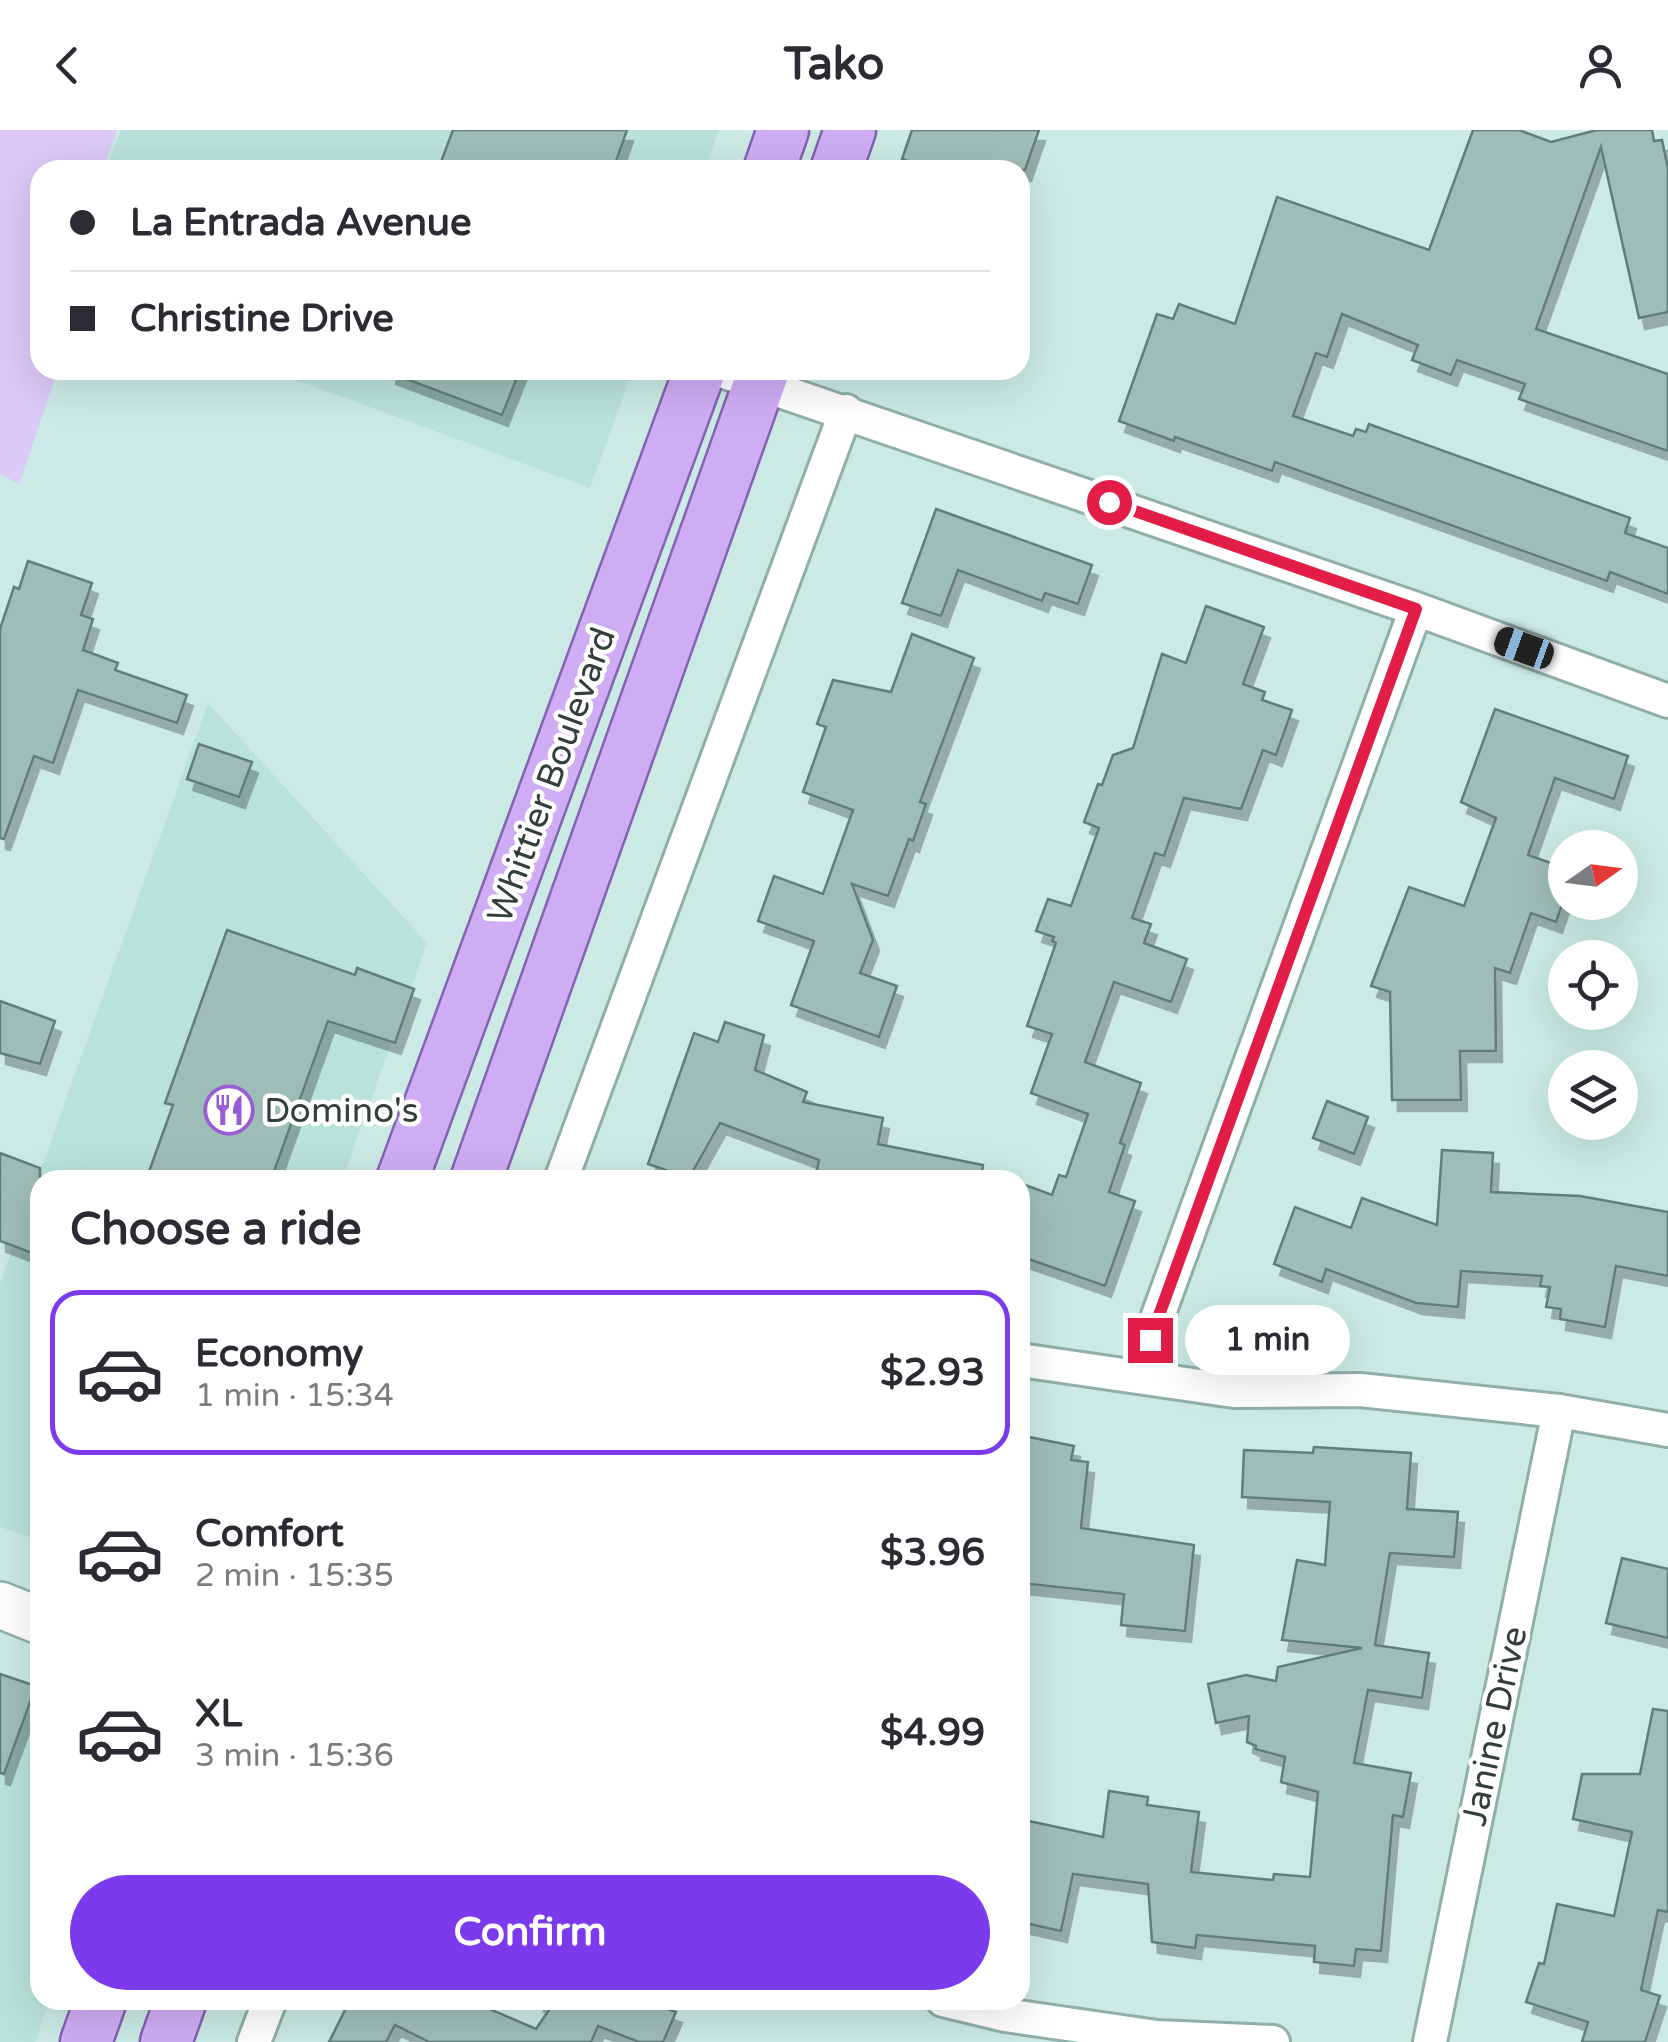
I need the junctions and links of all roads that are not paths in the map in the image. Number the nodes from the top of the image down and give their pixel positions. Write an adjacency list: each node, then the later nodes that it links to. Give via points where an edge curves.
1 (784, 130): 3 (main road)
2 (850, 130): 4 (main road)
3 (773, 160)
4 (840, 160)
5 (696, 380): 11 (main road, Whittier Boulevard)
6 (746, 380): 12 (main road, Whittier Boulevard)
7 (764, 380): 8 (street)
8 (846, 411): 9 (street); 13 (street)
9 (1416, 609): 10 (street); 15 (street)
10 (1668, 701)
11 (406, 1170)
12 (479, 1170)
13 (564, 1170)
14 (1030, 1361): 15 (street)
15 (1136, 1376): 16 (street, via 1234,1391 1360,1390)
16 (1559, 1411): 17 (street); 28 (street, Janine Drive)
17 (1668, 1430)
18 (0, 1605): 19 (street)
19 (30, 1617)
20 (97, 2010): 24 (main road)
21 (177, 2010): 25 (main road)
22 (266, 2010): 26 (street)
23 (984, 2010): 27 (street, via 1157,2038)
24 (86, 2042)
25 (166, 2042)
26 (254, 2042)
27 (1272, 2042)
28 (1430, 2042)

